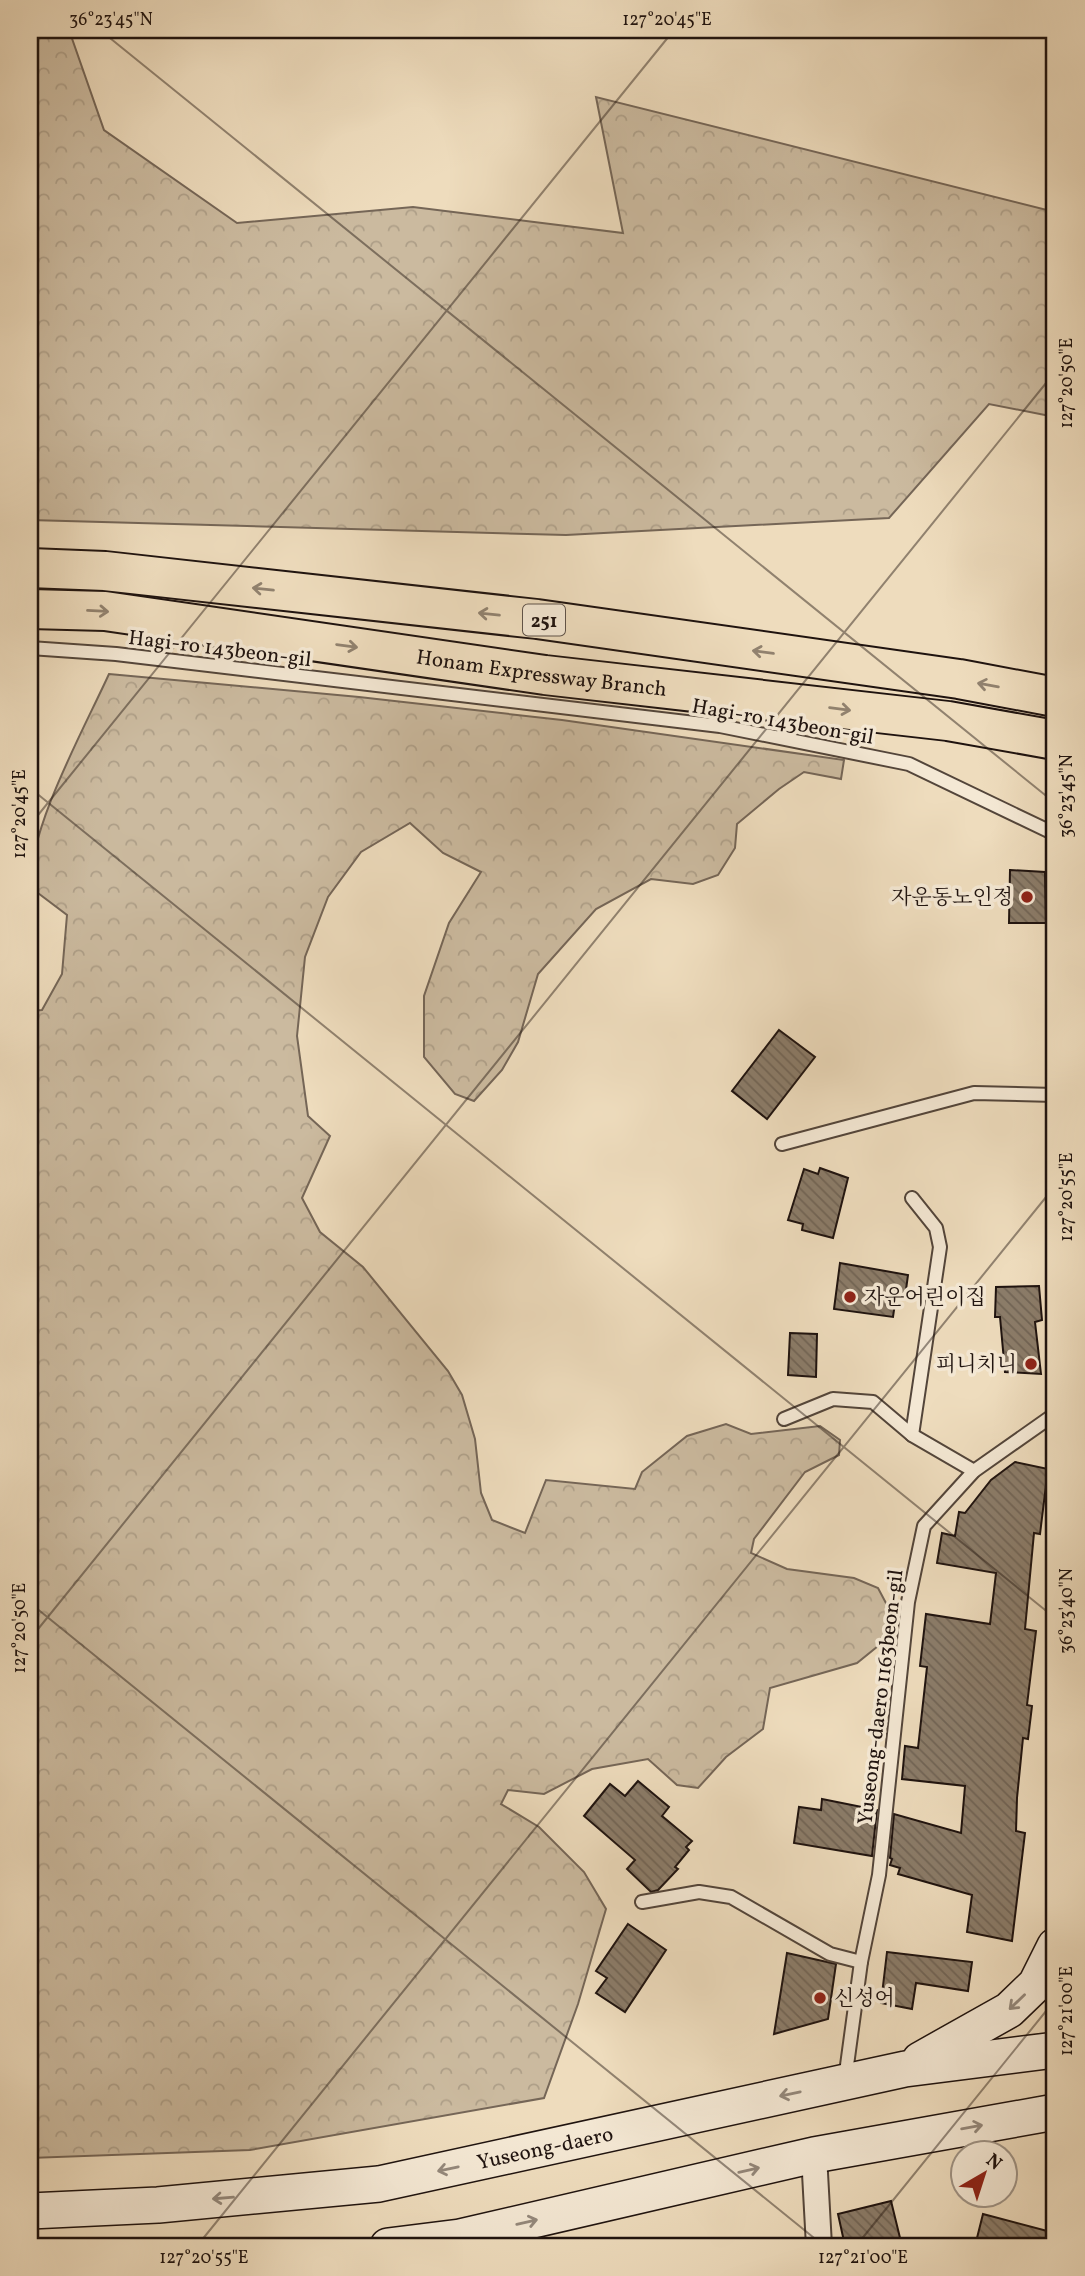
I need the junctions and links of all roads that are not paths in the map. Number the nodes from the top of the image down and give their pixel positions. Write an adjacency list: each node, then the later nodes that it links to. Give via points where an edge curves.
1 (30, 568): 4 (highway, 251, one-way to 1, via 959,679 537,619 105,571)
2 (30, 609): 5 (highway, Honam Expressway Branch, one-way to 5, via 105,611 545,675 948,721)
3 (30, 648): 6 (lane, Hagi-ro 143beon-gil, via 116,654 720,726 909,764)
4 (1055, 697)
5 (1055, 740)
6 (1055, 834)
7 (1055, 1095): 8 (lane, via 974,1093)
8 (782, 1144)
9 (912, 1198): 12 (lane, via 936,1228 940,1247)
10 (1055, 1414): 13 (lane, Yuseong-daero 1163beon-gil)
11 (784, 1419): 12 (lane, via 833,1399 873,1402)
12 (912, 1435): 13 (lane)
13 (974, 1471): 16 (lane, Yuseong-daero 1163beon-gil, via 924,1526 908,1602 879,1875)
14 (642, 1902): 16 (lane, via 699,1892 731,1897 830,1954)
15 (1055, 1946): 18 (main road, one-way to 18, via 1036,1984 1009,2010)
16 (861, 1962): 19 (lane, Yuseong-daero 1163beon-gil)
17 (1055, 2050): 18 (main road, Yuseong-daero)
18 (905, 2068): 19 (main road, Yuseong-daero)
19 (845, 2082): 22 (main road, Yuseong-daero, one-way to 22, via 380,2184)
20 (1055, 2112): 21 (main road, one-way to 20)
21 (814, 2155): 23 (main road, one-way to 21, via 460,2237); 24 (street)
22 (30, 2211)
23 (388, 2246)
24 (819, 2246)

